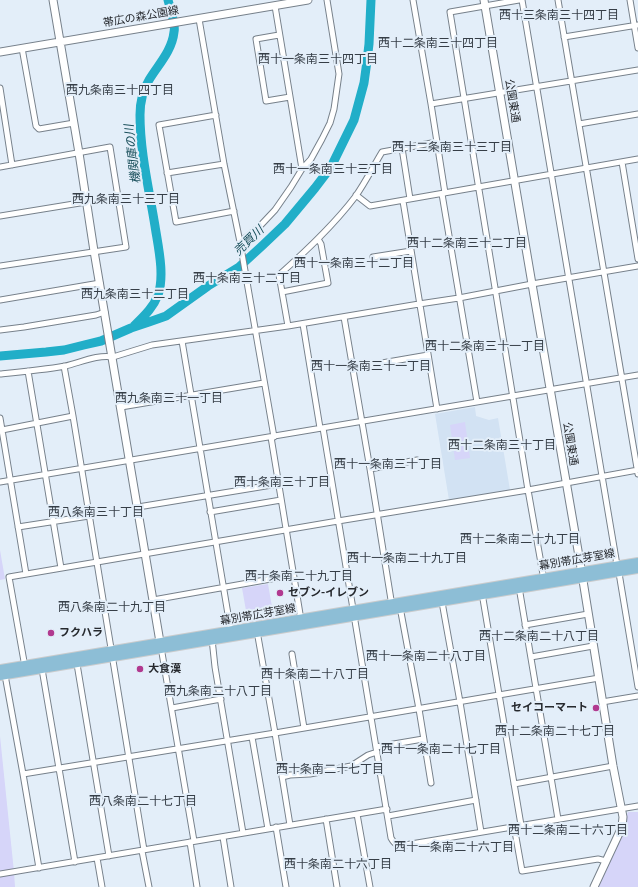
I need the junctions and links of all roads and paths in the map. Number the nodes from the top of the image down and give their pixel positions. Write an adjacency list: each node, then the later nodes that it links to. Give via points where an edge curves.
1 (53, 0): 15 (street)
2 (308, 0): 10 (street, 帯広の森公園線)
3 (327, 0): 40 (street, via 339,74 336,98 332,116 322,139)
4 (413, 0): 26 (street)
5 (519, 0): 9 (street)
6 (522, 0): 21 (street)
7 (558, 0): 14 (street)
8 (630, 0): 12 (street)
9 (485, 3): 23 (street, 公園東通); 25 (street, via 450,12)
10 (274, 6): 11 (street, 帯広の森公園線); 13 (street)
11 (200, 19): 15 (street, 帯広の森公園線); 28 (street)
12 (636, 25): 14 (street); 17 (street)
13 (279, 35): 24 (street); 24 (street, via 256,39 266,102)
14 (564, 37): 20 (street)
15 (60, 42): 16 (street, 帯広の森公園線); 29 (street)
16 (22, 48): 18 (street, 帯広の森公園線); 29 (street, via 36,126 40,129)
17 (638, 48)
18 (0, 52)
19 (638, 70): 20 (street)
20 (572, 81): 21 (street); 30 (street)
21 (536, 86): 23 (street); 42 (street)
22 (0, 88): 37 (street)
23 (500, 92): 25 (street); 43 (street, 公園東通)
24 (290, 97): 40 (street)
25 (464, 99): 26 (street); 44 (street)
26 (431, 104): 31 (street)
27 (638, 114): 30 (street)
28 (216, 115): 36 (street); 41 (street, via 160,125)
29 (74, 123): 33 (street)
30 (579, 124): 39 (street)
31 (437, 142): 32 (street); 45 (street)
32 (402, 148): 46 (street, via 382,152); 47 (street)
33 (79, 153): 37 (street); 49 (street); 54 (street, via 110,147 126,247)
34 (638, 160): 35 (street)
35 (622, 162): 39 (street); 57 (street)
36 (224, 164): 41 (street); 50 (street)
37 (12, 165): 38 (street)
38 (0, 167)
39 (586, 168): 42 (street); 60 (street)
40 (302, 169): 53 (street, via 275,210)
41 (167, 173): 50 (street, via 176,222)
42 (551, 174): 43 (street); 61 (street)
43 (514, 181): 44 (street); 63 (street, 公園東通)
44 (478, 187): 45 (street); 65 (street)
45 (444, 193): 47 (street); 66 (street)
46 (356, 195): 48 (street, via 370,206); 52 (street)
47 (410, 199): 48 (street)
48 (403, 201): 55 (street)
49 (86, 202): 51 (street); 54 (street)
50 (234, 211): 53 (street)
51 (0, 216)
52 (318, 239): 64 (street, via 279,275); 64 (street, via 328,283)
53 (241, 243): 74 (street)
54 (94, 251): 58 (street); 62 (street)
55 (411, 252): 56 (street); 68 (street)
56 (373, 257)
57 (638, 259)
58 (0, 266)
59 (638, 266): 60 (street)
60 (604, 273): 61 (street); 83 (street)
61 (569, 278): 63 (street); 85 (street)
62 (100, 282): 67 (street); 69 (street)
63 (532, 284): 65 (street); 86 (street, 公園東通)
64 (282, 292): 72 (street)
65 (496, 292): 66 (street); 88 (street)
66 (459, 298): 68 (street); 89 (street)
67 (0, 300)
68 (420, 304): 70 (street); 77 (street)
69 (106, 315): 73 (street); 76 (street)
70 (344, 317): 71 (street); 79 (street)
71 (303, 324): 72 (street); 96 (street)
72 (288, 326): 74 (street)
73 (0, 330)
74 (256, 331): 75 (street); 84 (street)
75 (182, 341): 76 (street); 87 (street)
76 (112, 354): 78 (street); 90 (street)
77 (428, 355): 79 (street); 91 (street)
78 (64, 366): 80 (street); 92 (street)
79 (353, 368): 94 (street)
80 (28, 371): 81 (street); 95 (street)
81 (0, 374)
82 (638, 375): 83 (street)
83 (622, 378): 85 (street); 104 (street)
84 (264, 383): 87 (street); 98 (street)
85 (586, 383): 86 (street); 106 (street)
86 (550, 389): 88 (street); 109 (street, 公園東通)
87 (192, 396): 90 (street); 99 (street)
88 (513, 396): 89 (street); 111 (street)
89 (477, 402): 91 (street)
90 (121, 407): 100 (street)
91 (436, 409): 94 (street)
92 (73, 416): 95 (street); 102 (street)
93 (0, 418): 97 (street)
94 (362, 421): 96 (street); 103 (street)
95 (36, 423): 97 (street); 105 (street)
96 (321, 428): 98 (street); 118 (street)
97 (2, 430): 107 (street)
98 (272, 437): 99 (street); 110 (street)
99 (200, 449): 100 (street); 112 (street)
100 (130, 460): 102 (street); 114 (street)
101 (417, 460): 103 (street)
102 (81, 469): 105 (street); 117 (street)
103 (370, 469): 116 (street)
104 (638, 472): 106 (street)
105 (45, 475): 107 (street); 119 (street)
106 (602, 477): 109 (street); 127 (street)
107 (11, 481): 108 (street); 120 (street)
108 (0, 482)
109 (566, 483): 111 (street); 131 (street, 公園東通)
110 (278, 484): 112 (street); 113 (street)
111 (528, 490): 116 (street); 132 (street)
112 (208, 496): 114 (street); 115 (street)
113 (281, 500): 115 (street); 121 (street)
114 (138, 507): 123 (street)
115 (210, 512): 122 (street)
116 (377, 515): 118 (street); 138 (street)
117 (89, 516): 119 (street); 124 (street)
118 (338, 520): 121 (street); 139 (street)
119 (53, 522): 120 (street); 126 (street)
120 (18, 527): 129 (street)
121 (286, 530): 122 (street); 130 (street)
122 (215, 541): 123 (street); 134 (street)
123 (146, 553): 124 (street); 136 (street)
124 (97, 562): 126 (street); 148 (street)
125 (638, 562): 127 (main road, 幕別帯広芽室線)
126 (61, 568): 129 (street)
127 (618, 569): 128 (main road, 幕別帯広芽室線); 131 (main road, 幕別帯広芽室線); 156 (street)
128 (638, 569)
129 (26, 574): 152 (street, via 10,577)
130 (293, 575): 134 (street); 141 (street)
131 (581, 575): 132 (main road, 幕別帯広芽室線); 140 (street, 公園東通)
132 (544, 581): 133 (main road, 幕別帯広芽室線)
133 (518, 585): 135 (main road, 幕別帯広芽室線); 142 (street)
134 (224, 588): 136 (street); 144 (street)
135 (482, 592): 137 (main road, 幕別帯広芽室線); 138 (main road, 幕別帯広芽室線); 158 (street)
136 (154, 600): 146 (street)
137 (442, 602): 138 (main road, 幕別帯広芽室線); 161 (street)
138 (396, 606): 139 (main road, 幕別帯広芽室線); 164 (street)
139 (354, 613): 141 (main road, 幕別帯広芽室線); 165 (street)
140 (588, 614): 142 (street); 147 (street, 公園東通)
141 (302, 622): 143 (main road, 幕別帯広芽室線)
142 (525, 625): 150 (street)
143 (257, 630): 144 (main road, 幕別帯広芽室線); 167 (street)
144 (231, 634): 145 (main road, 幕別帯広芽室線)
145 (212, 637): 146 (main road, 幕別帯広芽室線); 160 (street)
146 (161, 646): 148 (main road, 幕別帯広芽室線); 163 (street)
147 (593, 646): 150 (street); 155 (street, 公園東通)
148 (112, 654): 151 (main road, 幕別帯広芽室線); 152 (main road, 幕別帯広芽室線); 173 (street)
149 (292, 654): 166 (street)
150 (530, 657): 157 (street)
151 (77, 664): 153 (main road, 幕別帯広芽室線); 174 (street)
152 (25, 669): 153 (main road, 幕別帯広芽室線); 154 (main road, 幕別帯広芽室線)
153 (42, 669): 176 (street)
154 (2, 674): 177 (street)
155 (598, 678): 157 (street); 162 (street, 公園東通)
156 (638, 687)
157 (536, 689): 158 (street); 179 (street)
158 (499, 695): 161 (street); 181 (street)
159 (638, 696): 162 (street)
160 (221, 699): 163 (street); 170 (street)
161 (460, 702): 164 (street); 182 (street)
162 (602, 702): 175 (street, 公園東通)
163 (172, 708): 171 (street)
164 (419, 709): 165 (street); 169 (street)
165 (371, 716): 166 (street); 172 (street)
166 (304, 728): 167 (street)
167 (275, 733): 168 (street); 178 (street)
168 (252, 737): 170 (street); 194 (street)
169 (423, 739): 172 (street); 180 (street)
170 (228, 741): 171 (street); 196 (street)
171 (178, 748): 173 (street); 198 (street)
172 (377, 750): 178 (street, via 351,766); 184 (street)
173 (129, 757): 174 (street); 199 (street)
174 (94, 762): 176 (street); 200 (street)
175 (613, 766): 179 (street); 185 (street, 公園東通)
176 (59, 768): 177 (street); 203 (street)
177 (24, 774): 204 (street)
178 (282, 777): 190 (street)
179 (551, 777): 181 (street); 189 (street)
180 (431, 783)
181 (514, 784): 191 (street)
182 (476, 800): 187 (street); 195 (street)
183 (638, 806): 185 (street)
184 (387, 809): 186 (street); 187 (street)
185 (621, 809): 189 (street); 202 (street, 公園東通, via 622,827)
186 (357, 814): 188 (street); 212 (street)
187 (388, 816): 195 (street, via 391,838 397,845)
188 (326, 819): 190 (street); 211 (street)
189 (558, 819): 191 (street)
190 (290, 825): 193 (street)
191 (521, 825): 192 (street)
192 (514, 826): 195 (street); 202 (street, via 522,871 598,859)
193 (276, 827): 194 (street); 210 (street)
194 (268, 829): 196 (street)
195 (481, 832)
196 (243, 833): 197 (street)
197 (223, 837): 198 (street); 209 (street)
198 (192, 842): 199 (street); 208 (street)
199 (143, 850): 200 (street); 207 (street)
200 (109, 856): 201 (street)
201 (97, 858): 203 (street); 206 (street)
202 (606, 861): 213 (street, 公園東通)
203 (75, 862): 204 (street)
204 (39, 868): 205 (street)
205 (0, 874)
206 (102, 887)
207 (149, 887)
208 (197, 887)
209 (231, 887)
210 (286, 887)
211 (337, 887)
212 (370, 887)
213 (594, 887)

